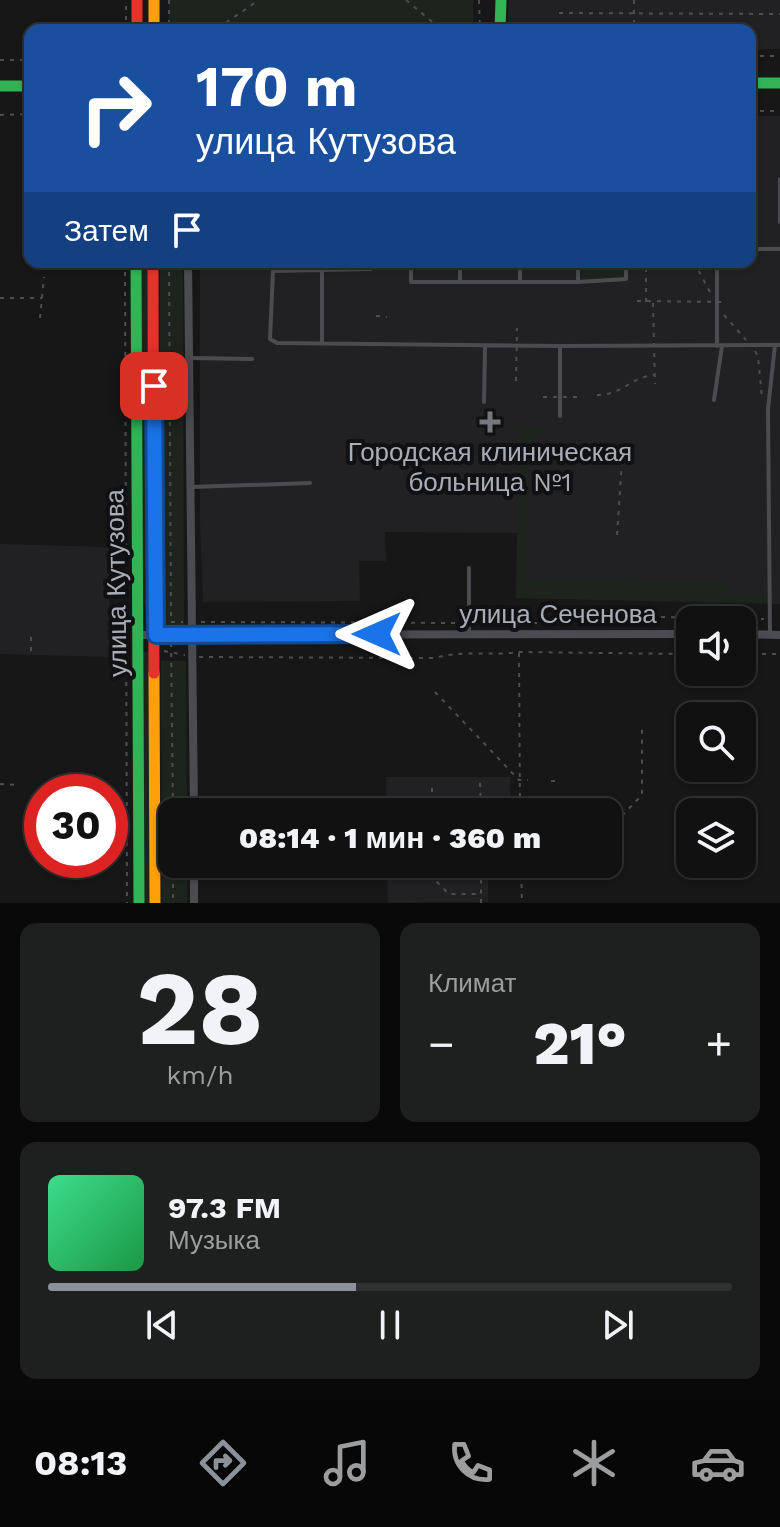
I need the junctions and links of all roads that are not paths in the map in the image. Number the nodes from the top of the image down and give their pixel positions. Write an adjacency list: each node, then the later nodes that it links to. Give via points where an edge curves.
1 (137, 0): 4 (main road)
2 (154, 0): 5 (main road)
3 (501, 0): 6 (main road)
4 (137, 24)
5 (154, 24)
6 (500, 24)
7 (756, 83): 8 (main road)
8 (780, 83)
9 (0, 86): 10 (main road)
10 (24, 86)
11 (780, 179): 12 (lane)
12 (780, 222)
13 (756, 249): 14 (lane)
14 (780, 249)
15 (136, 268): 45 (main road, улица Кутузова)
16 (153, 268): 46 (main road, улица Кутузова)
17 (188, 268): 34 (street)
18 (411, 268): 26 (lane, via 411,282)
19 (460, 268): 26 (lane)
20 (520, 268): 27 (lane)
21 (578, 268): 28 (lane)
22 (626, 268): 28 (lane, via 626,279)
23 (717, 268): 32 (lane)
24 (322, 269): 25 (lane); 29 (lane); 29 (lane, via 273,271 270,339)
25 (371, 269)
26 (460, 282): 27 (lane)
27 (520, 282): 28 (lane)
28 (578, 282)
29 (322, 343): 33 (lane)
30 (778, 345): 32 (lane); 36 (lane)
31 (560, 346): 32 (lane); 33 (lane); 39 (lane)
32 (719, 346): 37 (lane)
33 (485, 347): 38 (lane)
34 (190, 358): 35 (lane); 41 (street)
35 (252, 359)
36 (777, 364): 48 (lane, via 768,409 770,623)
37 (714, 400)
38 (484, 402)
39 (560, 416)
40 (310, 483): 41 (lane)
41 (191, 487): 47 (street)
42 (469, 568): 43 (lane)
43 (469, 634): 44 (street, улица Сеченова); 47 (street, улица Сеченова)
44 (676, 634)
45 (139, 635): 46 (street, улица Сеченова); 51 (main road, улица Кутузова)
46 (156, 635): 47 (street, улица Сеченова); 52 (main road, улица Кутузова)
47 (193, 635): 49 (street)
48 (775, 635)
49 (194, 798)
50 (194, 878): 53 (street)
51 (139, 903)
52 (155, 903)
53 (194, 903)

